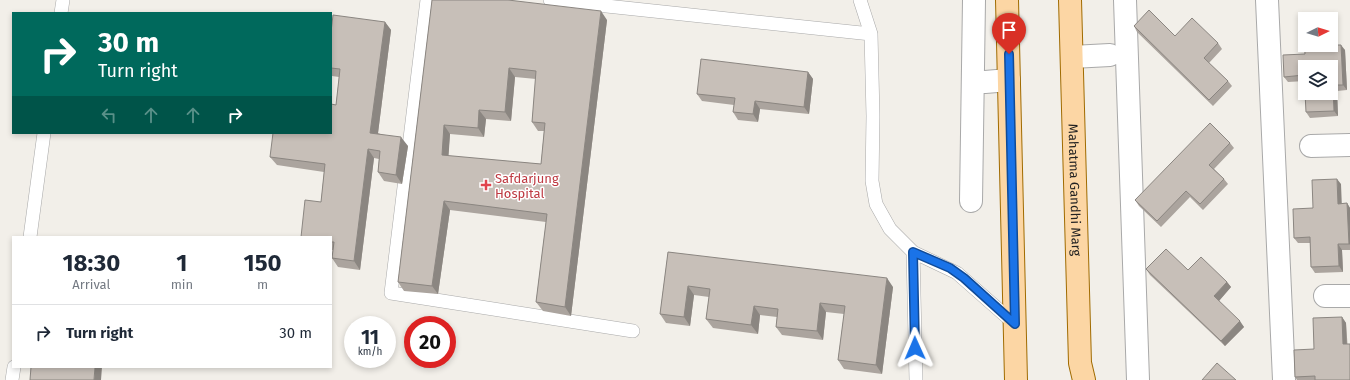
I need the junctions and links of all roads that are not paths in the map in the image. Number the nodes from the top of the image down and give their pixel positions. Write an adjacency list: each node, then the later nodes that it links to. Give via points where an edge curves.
1 (63, 0): 10 (lane)
2 (426, 0): 25 (lane, via 391,293)
3 (550, 0): 11 (lane)
4 (860, 0): 11 (lane)
5 (974, 0): 19 (street)
6 (1007, 0): 14 (main road)
7 (1070, 0): 13 (main road, Mahatma Gandhi Marg)
8 (1125, 0): 31 (street)
9 (1267, 0): 32 (street)
10 (61, 12)
11 (871, 34): 21 (lane, via 872,181 876,204 890,229)
12 (1110, 55): 13 (street)
13 (1072, 57): 30 (main road, Mahatma Gandhi Marg, via 1080,363)
14 (1009, 80): 15 (street); 24 (main road)
15 (985, 82)
16 (44, 134): 20 (lane)
17 (1350, 145): 18 (street)
18 (1311, 146)
19 (971, 201)
20 (30, 236)
21 (913, 252): 24 (lane, via 950,268); 29 (lane)
22 (1325, 296): 23 (street)
23 (1350, 296)
24 (1015, 324): 27 (main road)
25 (633, 331)
26 (14, 368): 28 (lane)
27 (1016, 375)
28 (12, 380)
29 (916, 380)
30 (1084, 380)
31 (1138, 380)
32 (1284, 380)

